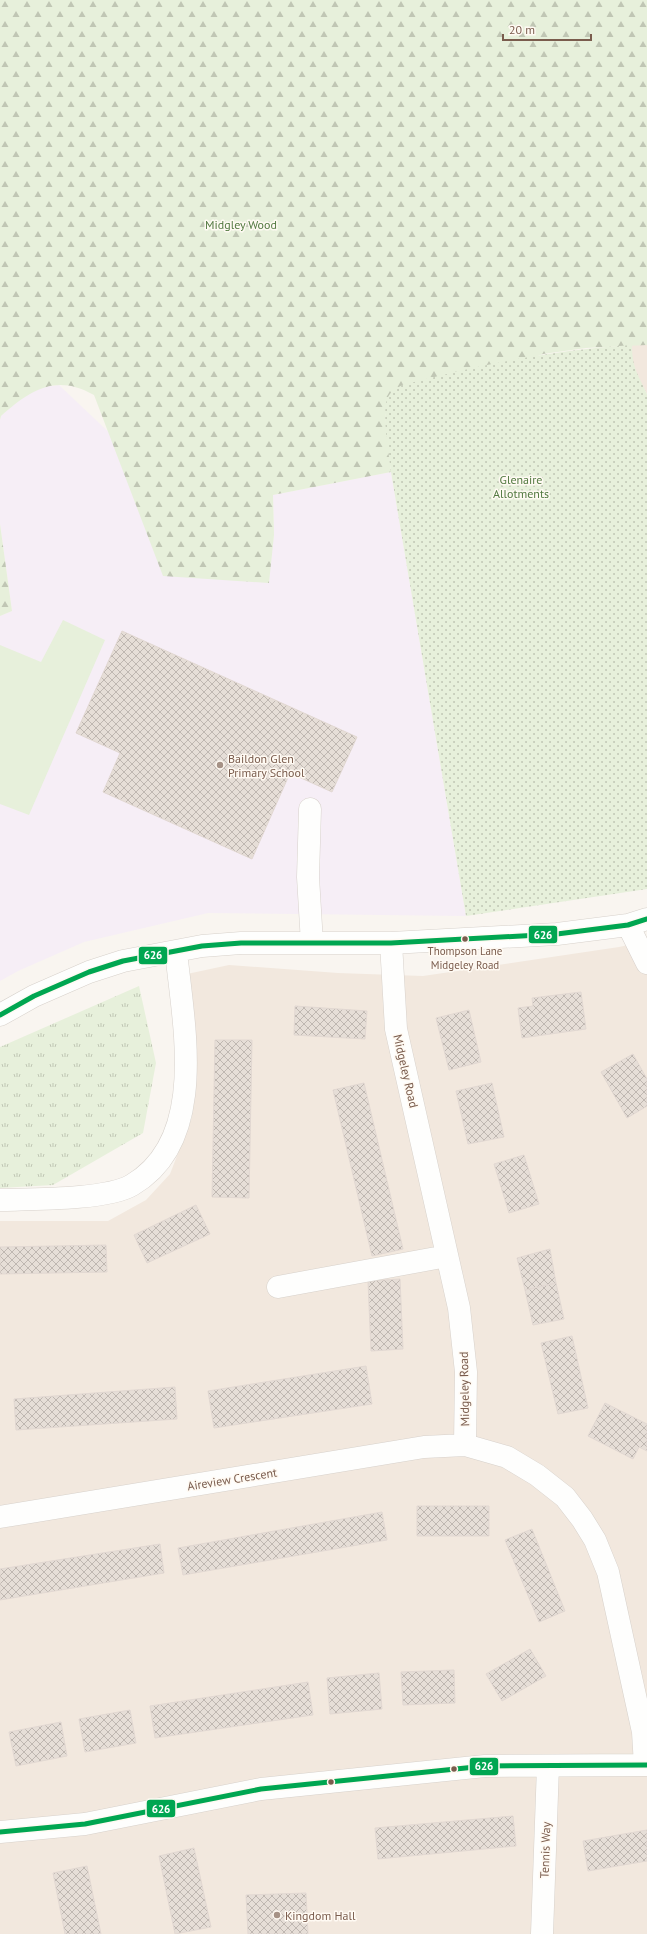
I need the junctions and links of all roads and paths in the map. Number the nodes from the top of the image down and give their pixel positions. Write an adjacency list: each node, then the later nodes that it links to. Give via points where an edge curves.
1 (310, 809): 3 (street, via 308,877)
2 (637, 922): 4 (street, via 557,934); 6 (street)
3 (312, 943): 4 (street); 5 (street, via 242,943)
4 (391, 943): 9 (street, Midgeley Road, via 396,1029)
5 (176, 951): 7 (street, via 123,961 89,972 34,996); 8 (street, via 187,1063 180,1122 167,1150 156,1165 132,1185 109,1193)
6 (647, 963)
7 (0, 1015)
8 (0, 1200)
9 (447, 1256): 10 (street); 11 (street, Midgeley Road, via 463,1338 466,1372)
10 (278, 1287)
11 (465, 1445): 12 (street, Aireview Crescent, via 424,1447); 13 (street, Midgeley Road, via 506,1457 536,1475 565,1497 595,1540 608,1572 643,1732)
12 (0, 1517)
13 (646, 1765): 14 (street)
14 (548, 1766): 15 (street, via 485,1766 260,1789 85,1824); 16 (street, Tennis Way)
15 (0, 1832)
16 (542, 1934)

